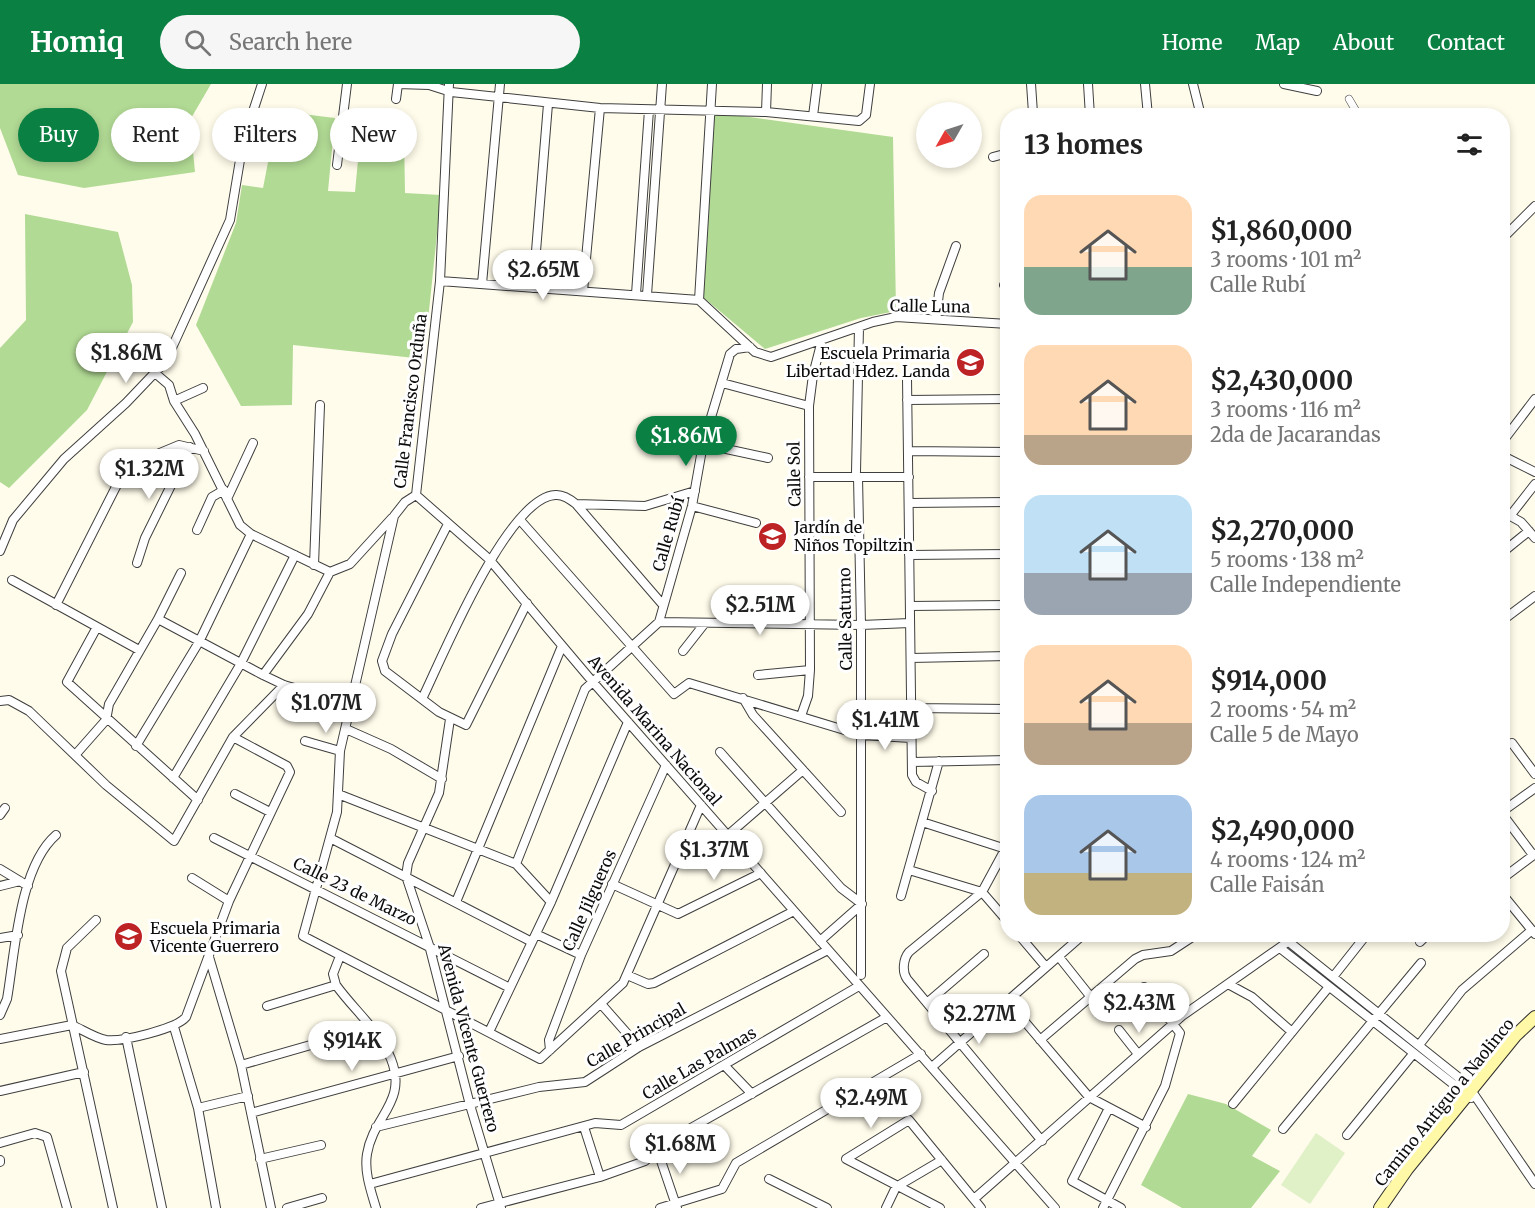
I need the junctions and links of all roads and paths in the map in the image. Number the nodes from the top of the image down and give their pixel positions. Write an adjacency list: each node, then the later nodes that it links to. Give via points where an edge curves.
1 (262, 84): 51 (street, via 243,142 230,220 174,345)
2 (347, 84): 35 (street)
3 (398, 84): 15 (street); 19 (street)
4 (501, 84): 18 (street)
5 (662, 84): 30 (street)
6 (712, 84): 29 (street)
7 (767, 84): 31 (street)
8 (817, 84): 32 (street)
9 (870, 84): 32 (street, via 864,120)
10 (1031, 84): 23 (street)
11 (1088, 84): 24 (street)
12 (1145, 84): 25 (street)
13 (1193, 84): 26 (street)
14 (1284, 84): 17 (street)
15 (439, 86): 16 (street)
16 (450, 88): 18 (street); 39 (street, Calle Francisco Orduña)
17 (1317, 91)
18 (498, 98): 21 (street); 40 (street)
19 (396, 99)
20 (1349, 99): 27 (street)
21 (548, 104): 22 (street); 41 (street)
22 (600, 108): 28 (street); 42 (street)
23 (1033, 108)
24 (1090, 108)
25 (1147, 108)
26 (1199, 108)
27 (1354, 108)
28 (649, 110): 30 (street); 43 (street)
29 (711, 110): 30 (street); 31 (street); 45 (street)
30 (661, 111): 44 (street)
31 (766, 112): 32 (street)
32 (813, 116)
33 (1000, 155): 34 (street)
34 (993, 157)
35 (337, 165)
36 (1535, 206): 37 (street)
37 (1510, 231)
38 (956, 246): 46 (street, via 939,293)
39 (440, 281): 40 (street); 77 (street, Calle Francisco Orduña)
40 (482, 284): 41 (street)
41 (533, 288): 42 (street)
42 (583, 291): 43 (street)
43 (636, 294): 44 (street)
44 (647, 295): 45 (street)
45 (699, 300): 50 (street, Calle Luna)
46 (936, 319): 47 (street, Calle Luna); 48 (street, Calle Luna, via 896,317)
47 (1000, 323)
48 (859, 327): 49 (street, Calle Luna); 71 (street, Calle Saturno)
49 (822, 340): 50 (street, Calle Luna, via 771,357); 60 (street, Calle Sol)
50 (750, 347): 53 (street, Calle Rubí, via 732,351)
51 (156, 373): 58 (street, via 169,386); 92 (street, via 64,459 31,496 14,520)
52 (907, 378): 57 (street)
53 (722, 383): 60 (street); 63 (street, Calle Rubí)
54 (203, 388): 58 (street)
55 (1000, 399): 57 (street)
56 (1535, 399): 61 (street)
57 (908, 400): 66 (street)
58 (174, 401): 65 (street)
59 (320, 405): 98 (street)
60 (809, 406): 72 (street, Calle Sol)
61 (1510, 432)
62 (253, 443): 76 (street)
63 (703, 444): 68 (street); 75 (street, Calle Rubí)
64 (190, 447): 65 (street); 97 (street, via 145,538); 104 (street, via 179,445 126,466)
65 (204, 451): 76 (street)
66 (908, 451): 67 (street); 73 (street)
67 (1000, 452)
68 (768, 458)
69 (1510, 460): 70 (street)
70 (1535, 472)
71 (857, 474): 72 (street); 73 (street); 114 (street, Calle Saturno)
72 (809, 477): 113 (street, Calle Sol)
73 (909, 477): 79 (street)
74 (1535, 484): 82 (street)
75 (695, 491): 80 (street, via 645,506); 81 (street, Calle Rubí)
76 (225, 494): 88 (street, via 212,497); 89 (street, via 240,525)
77 (416, 495): 83 (street, Calle Francisco Orduña); 87 (street, Avenida Marina Nacional)
78 (1000, 502): 79 (street)
79 (909, 503): 95 (street)
80 (576, 504): 85 (street, via 553,495); 105 (street)
81 (692, 506): 86 (street); 105 (street, Calle Rubí)
82 (1510, 510)
83 (394, 516): 99 (street, Calle Francisco Orduña, via 350,564); 132 (street)
84 (1510, 517): 90 (street)
85 (520, 520): 96 (street); 118 (street)
86 (756, 523)
87 (448, 524): 96 (street, Avenida Marina Nacional); 130 (street, via 392,634 382,666)
88 (197, 530)
89 (251, 534): 94 (street); 116 (street)
90 (1532, 535): 91 (street)
91 (1510, 548)
92 (0, 551)
93 (1000, 554): 95 (street)
94 (295, 555): 98 (street); 123 (street)
95 (909, 555): 107 (street)
96 (489, 559): 103 (street, Avenida Marina Nacional); 130 (street)
97 (137, 563)
98 (314, 565): 99 (street)
99 (330, 572): 125 (street, via 308,614)
100 (181, 573): 109 (street)
101 (12, 580): 104 (street)
102 (1535, 596): 108 (street)
103 (527, 603): 117 (street, Avenida Marina Nacional); 136 (street, via 466,725)
104 (56, 605): 115 (street)
105 (663, 605): 110 (street, Calle Rubí)
106 (1000, 605): 107 (street)
107 (910, 606): 111 (street)
108 (1510, 615)
109 (158, 619): 116 (street); 119 (street)
110 (659, 622): 112 (street); 118 (street)
111 (910, 622): 114 (street); 122 (street)
112 (705, 623): 113 (street); 120 (street)
113 (811, 623): 114 (street); 124 (street, Calle Sol)
114 (861, 625): 140 (street, Calle Saturno)
115 (97, 627): 119 (street); 137 (street, via 67,682)
116 (199, 642): 123 (street); 145 (street)
117 (562, 646): 127 (street, Avenida Marina Nacional); 175 (street)
118 (631, 646): 127 (street); 129 (street, via 674,694 689,682)
119 (139, 650): 137 (street, via 109,704)
120 (683, 651)
121 (1000, 656): 122 (street)
122 (911, 658): 133 (street)
123 (240, 665): 125 (street); 155 (street)
124 (810, 670): 126 (street); 135 (street, Calle Sol, via 808,696)
125 (263, 675): 128 (street)
126 (758, 675)
127 (592, 681): 138 (street, Avenida Marina Nacional); 179 (street, via 585,689)
128 (284, 685): 132 (street); 141 (street)
129 (743, 698): 135 (street); 153 (street, via 753,715)
130 (422, 699): 136 (street)
131 (0, 701): 148 (street, via 9,700 29,711)
132 (353, 705): 139 (street)
133 (913, 708): 134 (street); 142 (street)
134 (1000, 709)
135 (801, 716): 140 (street)
136 (450, 719): 156 (street)
137 (106, 720): 145 (street); 148 (street)
138 (628, 722): 152 (street, Avenida Marina Nacional); 194 (street)
139 (346, 729): 146 (street); 156 (street, via 391,749)
140 (861, 735): 142 (street); 196 (street, Calle Saturno)
141 (233, 737): 161 (street); 165 (street, via 290,768)
142 (911, 738): 151 (street)
143 (305, 741): 146 (street)
144 (1512, 743): 154 (street)
145 (136, 746): 155 (street)
146 (340, 751): 160 (street)
147 (720, 752): 162 (street)
148 (76, 754): 161 (street, via 106,785 174,841)
149 (1000, 760): 150 (street)
150 (939, 761): 151 (street); 158 (street)
151 (912, 762): 158 (street, via 916,782)
152 (666, 765): 163 (street, Avenida Marina Nacional); 187 (street, Calle Jilgueros)
153 (803, 770): 162 (street); 166 (street)
154 (1535, 774)
155 (173, 778): 161 (street)
156 (442, 779): 169 (street, via 440,793)
157 (1535, 788): 164 (street)
158 (932, 791): 167 (street)
159 (235, 794): 165 (street)
160 (338, 794): 169 (street); 173 (street)
161 (198, 800)
162 (766, 803): 171 (street); 196 (street, via 841,888)
163 (701, 805): 171 (street, Avenida Marina Nacional); 195 (street)
164 (1510, 808)
165 (270, 812): 177 (street)
166 (841, 812)
167 (922, 822): 174 (street); 181 (street)
168 (1510, 822): 176 (street)
169 (423, 829): 175 (street); 184 (street)
170 (56, 835): 186 (street)
171 (728, 835): 182 (street, Avenida Marina Nacional)
172 (214, 838): 177 (street, Calle 23 de Marzo)
173 (330, 838): 184 (street); 189 (street)
174 (1000, 845)
175 (479, 850): 179 (street); 193 (street)
176 (1534, 855): 183 (street)
177 (250, 856): 189 (street, Calle 23 de Marzo); 192 (street)
178 (1000, 860): 190 (street)
179 (516, 864): 194 (street)
180 (0, 868): 186 (street)
181 (909, 870): 190 (street); 191 (street)
182 (761, 873): 195 (street, via 678,914); 198 (street, Avenida Marina Nacional)
183 (1510, 873)
184 (406, 876): 193 (street); 211 (street, Avenida Vicente Guerrero)
185 (192, 879): 192 (street)
186 (24, 884): 188 (street); 202 (street)
187 (612, 884): 195 (street); 215 (street, Calle Jilgueros)
188 (0, 886)
189 (315, 888): 211 (street, Calle 23 de Marzo); 216 (street, via 303,936)
190 (982, 892): 199 (street); 232 (street, via 906,956 905,976)
191 (901, 896)
192 (229, 901): 217 (street)
193 (456, 902): 204 (street)
194 (551, 902): 204 (street)
195 (657, 904): 221 (street)
196 (862, 904): 205 (street); 222 (street, Calle Saturno)
197 (1510, 904): 201 (street)
198 (794, 911): 205 (street, Avenida Marina Nacional); 221 (street, via 669,977 648,984)
199 (1000, 913)
200 (96, 920): 243 (street, via 73,940 62,959 62,982)
201 (1533, 932): 253 (street, via 1462,990)
202 (18, 935): 203 (street); 228 (street)
203 (0, 938)
204 (534, 938): 215 (street); 229 (street)
205 (820, 941): 213 (street, Avenida Marina Nacional)
206 (1025, 942): 220 (street)
207 (1075, 942): 218 (street)
208 (1185, 942): 231 (street, via 1171,951 1135,959)
209 (1288, 942): 212 (street); 223 (street)
210 (1361, 942): 223 (street)
211 (429, 945): 229 (street, Calle 23 de Marzo); 236 (street, Avenida Vicente Guerrero)
212 (1280, 948): 224 (street); 230 (street)
213 (828, 950): 226 (street, Avenida Marina Nacional); 254 (street, Calle Principal)
214 (984, 954): 232 (street)
215 (581, 955): 255 (street, Calle Jilgueros, via 552,1031)
216 (340, 956): 225 (street, via 333,974); 236 (street)
217 (209, 957): 244 (street, via 186,1017); 260 (street)
218 (1059, 957): 220 (street); 231 (street)
219 (1421, 963): 237 (street)
220 (1046, 967): 233 (street)
221 (627, 975): 234 (street, via 619,990)
222 (861, 975)
223 (1333, 977): 237 (street)
224 (1228, 984): 242 (street); 248 (street, via 1252,998)
225 (336, 985): 235 (street); 245 (street)
226 (860, 986): 239 (street, Avenida Marina Nacional); 261 (street, Calle Las Palmas)
227 (1144, 987): 242 (street)
228 (5, 988): 238 (street)
229 (510, 988): 247 (street)
230 (1328, 988): 241 (street); 248 (street)
231 (1090, 996): 251 (street)
232 (928, 1002): 252 (street)
233 (1008, 1002): 251 (street); 252 (street)
234 (602, 1005): 254 (street); 255 (street)
235 (267, 1006)
236 (447, 1012): 247 (street); 259 (street, Avenida Vicente Guerrero)
237 (1380, 1014): 241 (street); 253 (street)
238 (0, 1015)
239 (887, 1017): 256 (street, Avenida Marina Nacional); 267 (street)
240 (1535, 1017): 266 (main road, Camino Antiguo a Naolinco)
241 (1371, 1022): 258 (street); 278 (street)
242 (1174, 1023): 257 (street); 277 (street, via 1180,1033 1165,1086)
243 (72, 1025): 249 (street, via 107,1040); 250 (street); 263 (street)
244 (174, 1027): 249 (street); 272 (street)
245 (370, 1028): 260 (street); 264 (street, via 390,1056)
246 (1119, 1030): 257 (street)
247 (489, 1032): 255 (street, via 540,1059)
248 (1292, 1032): 270 (street)
249 (126, 1037): 302 (street)
250 (0, 1039)
251 (1040, 1040): 269 (street)
252 (962, 1042): 262 (street); 280 (street)
253 (1419, 1045): 266 (street)
254 (639, 1047): 271 (street, Calle Principal, via 579,1084 539,1087)
255 (550, 1050)
256 (921, 1054): 262 (street, Avenida Marina Nacional); 297 (street, via 736,1163 722,1189)
257 (1138, 1054): 269 (street)
258 (1413, 1054): 266 (street); 279 (street)
259 (459, 1056): 264 (street); 271 (street, Avenida Vicente Guerrero)
260 (242, 1065): 268 (street)
261 (725, 1066): 267 (street); 276 (street, Calle Las Palmas, via 621,1125 602,1123)
262 (932, 1067): 287 (street, Avenida Marina Nacional)
263 (84, 1072): 265 (street); 301 (street)
264 (395, 1074): 274 (street); 275 (street, via 396,1093)
265 (0, 1091)
266 (1469, 1093): 291 (street); 314 (main road, Camino Antiguo a Naolinco)
267 (752, 1094): 284 (street, via 668,1141)
268 (248, 1096): 272 (street); 274 (street)
269 (1089, 1097): 273 (street); 280 (street)
270 (1233, 1104)
271 (470, 1105): 275 (street, Calle Principal); 283 (street, Avenida Vicente Guerrero)
272 (198, 1108): 303 (street)
273 (1109, 1108): 277 (street); 295 (street, via 1072,1181)
274 (251, 1113): 285 (street)
275 (376, 1127): 290 (street, via 367,1152)
276 (584, 1127): 283 (street, Calle Las Palmas); 288 (street)
277 (1146, 1127): 295 (street)
278 (1283, 1129)
279 (1347, 1135)
280 (1042, 1141): 287 (street)
281 (0, 1143): 300 (street, via 44,1134)
282 (321, 1145): 285 (street)
283 (485, 1152): 290 (street, Calle Las Palmas); 296 (street, Avenida Vicente Guerrero)
284 (658, 1152): 288 (street, via 645,1161); 297 (street)
285 (260, 1159): 304 (street)
286 (942, 1160): 292 (street); 292 (street, via 909,1120 846,1159); 294 (street)
287 (1016, 1164): 294 (street); 298 (street, Avenida Marina Nacional)
288 (600, 1177): 296 (street)
289 (769, 1179): 299 (street)
290 (369, 1184): 306 (street)
291 (1535, 1184)
292 (896, 1187): 309 (street); 310 (street)
293 (322, 1198): 305 (street)
294 (974, 1199): 311 (street)
295 (1108, 1199): 312 (street); 313 (street)
296 (501, 1206): 307 (street)
297 (677, 1206): 308 (street)
298 (1051, 1206)
299 (820, 1207)
300 (67, 1208)
301 (113, 1208)
302 (162, 1208)
303 (216, 1208)
304 (272, 1208)
305 (287, 1208)
306 (376, 1208)
307 (481, 1208)
308 (660, 1208)
309 (886, 1208)
310 (940, 1208)
311 (981, 1208)
312 (1103, 1208)
313 (1121, 1208)
314 (1380, 1208)

